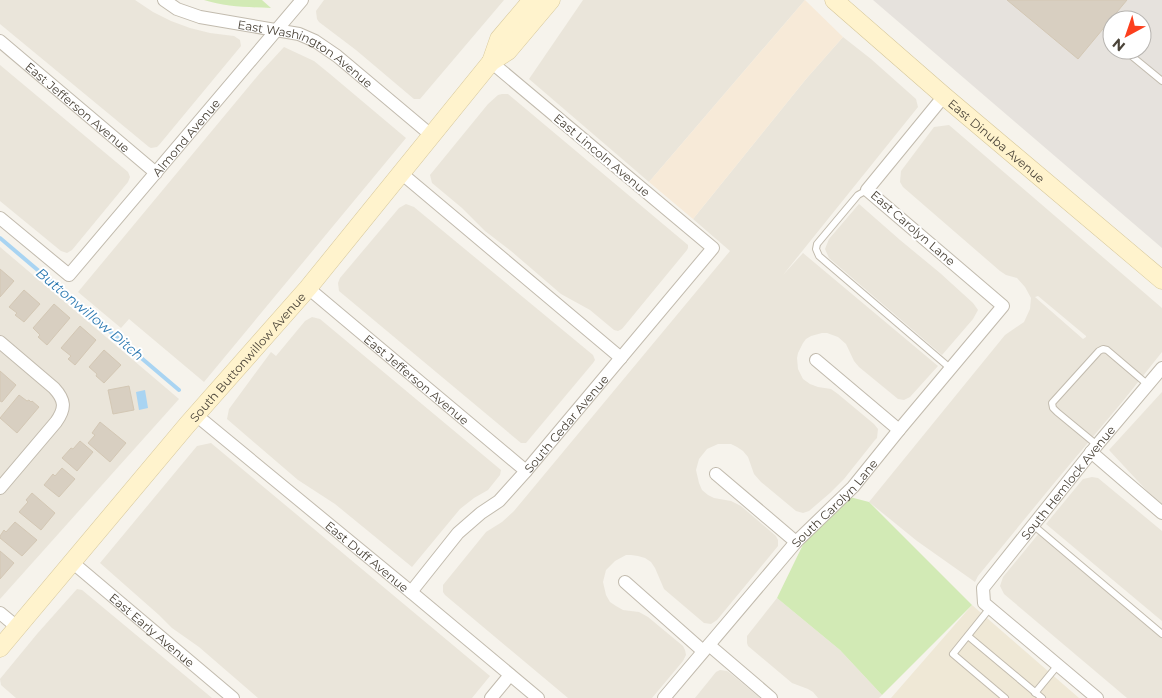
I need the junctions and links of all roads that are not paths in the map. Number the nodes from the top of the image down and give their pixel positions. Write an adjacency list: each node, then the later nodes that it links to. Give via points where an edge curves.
1 (164, 0): 6 (street, East Washington Avenue, via 177,9 200,16)
2 (302, 0): 6 (street, Almond Avenue)
3 (532, 0): 9 (street, South Buttonwillow Avenue, via 499,39)
4 (551, 0): 9 (street, South Buttonwillow Avenue, via 508,51)
5 (834, 0): 11 (street, East Dinuba Avenue)
6 (278, 30): 12 (street, East Washington Avenue, via 299,34 330,51); 13 (street, Almond Avenue)
7 (0, 41): 13 (street, East Jefferson Avenue)
8 (1136, 60): 10 (lane)
9 (491, 62): 12 (street, South Buttonwillow Avenue); 17 (street, East Lincoln Avenue)
10 (1162, 81)
11 (944, 96): 15 (street, East Carolyn Lane); 18 (street, East Dinuba Avenue)
12 (431, 135): 14 (street, South Buttonwillow Avenue)
13 (156, 173): 16 (street, Almond Avenue, via 70,274)
14 (401, 173): 19 (street, South Buttonwillow Avenue); 22 (street)
15 (868, 190): 20 (street, East Carolyn Lane); 24 (lane, via 858,195 817,244 819,256)
16 (0, 218)
17 (713, 248): 22 (street, South Cedar Avenue)
18 (1162, 280)
19 (308, 288): 27 (street, South Buttonwillow Avenue); 30 (street, East Jefferson Avenue)
20 (1004, 306): 24 (street, South Carolyn Lane)
21 (0, 342): 32 (street, via 54,388 63,408 62,415)
22 (621, 358): 30 (street, South Cedar Avenue)
23 (816, 360): 28 (street)
24 (950, 368): 28 (street, South Carolyn Lane)
25 (1162, 368): 26 (street, South Hemlock Avenue)
26 (1147, 384): 29 (street, South Hemlock Avenue); 29 (lane, via 1103,349 1052,403 1052,408)
27 (196, 415): 36 (street, South Buttonwillow Avenue); 38 (street, East Duff Avenue)
28 (899, 430): 35 (street, South Carolyn Lane, via 853,487)
29 (1094, 449): 33 (street); 34 (street, South Hemlock Avenue)
30 (526, 472): 38 (street, South Cedar Avenue, via 499,501 458,533)
31 (716, 474): 35 (street)
32 (0, 488)
33 (1162, 512)
34 (1033, 525): 39 (street, South Hemlock Avenue, via 983,588); 42 (lane)
35 (796, 542): 45 (street, South Carolyn Lane)
36 (72, 562): 41 (street, South Buttonwillow Avenue); 49 (street, East Early Avenue)
37 (625, 582): 45 (street)
38 (412, 592): 47 (street, East Duff Avenue)
39 (987, 605): 43 (lane); 46 (street)
40 (0, 612): 41 (street)
41 (17, 627): 44 (street, South Buttonwillow Avenue)
42 (1162, 634)
43 (968, 636): 48 (lane); 54 (lane, via 954,654)
44 (0, 648)
45 (706, 648): 52 (street, South Carolyn Lane); 53 (street)
46 (1058, 666): 48 (lane); 56 (street)
47 (510, 674): 50 (street); 51 (street, East Duff Avenue)
48 (1036, 693): 55 (lane)
49 (233, 698)
50 (491, 698)
51 (538, 698)
52 (664, 698)
53 (771, 698)
54 (1004, 698)
55 (1042, 698)
56 (1097, 698)

